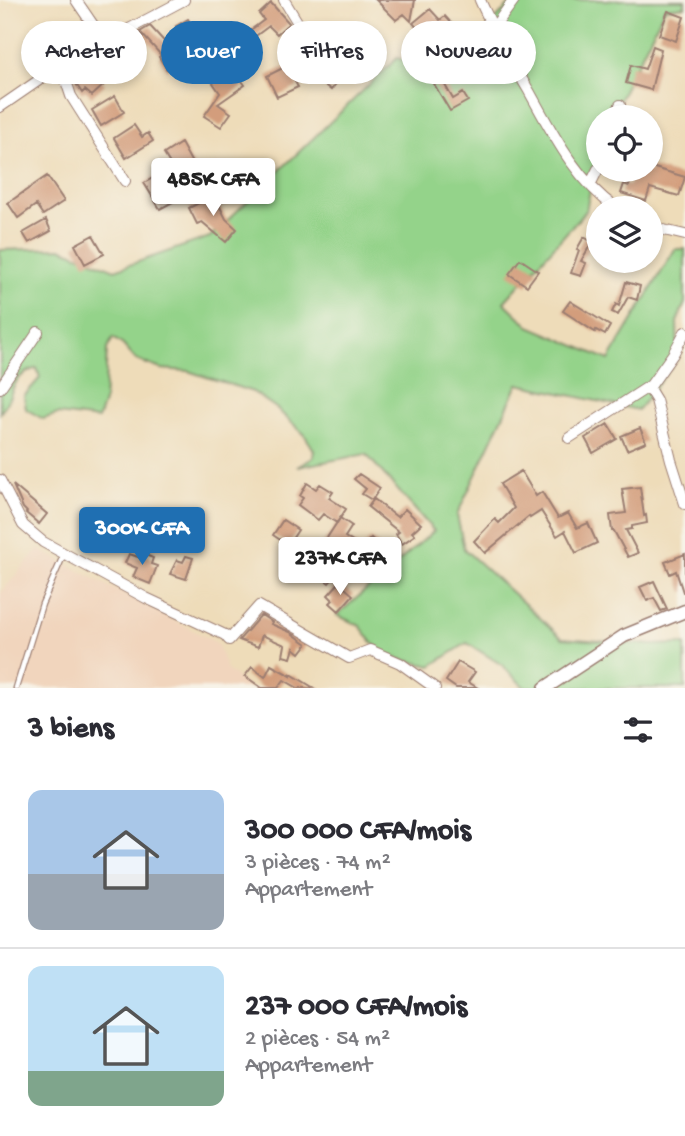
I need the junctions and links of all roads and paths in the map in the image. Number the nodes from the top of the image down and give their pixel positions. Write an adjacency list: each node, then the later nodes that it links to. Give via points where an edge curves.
1 (76, 0): 6 (street)
2 (184, 0): 7 (street)
3 (284, 0): 8 (street)
4 (480, 0): 9 (street)
5 (514, 0): 10 (street)
6 (90, 21)
7 (143, 21)
8 (297, 21)
9 (489, 21)
10 (499, 21)
11 (32, 84): 14 (street)
12 (67, 84): 15 (street)
13 (524, 84): 17 (street, via 568,160)
14 (1, 103)
15 (125, 181)
16 (592, 182): 17 (street)
17 (590, 185): 18 (street)
18 (602, 196)
19 (663, 230): 20 (street)
20 (685, 235)
21 (38, 332): 24 (street)
22 (685, 332): 23 (street)
23 (649, 387): 25 (street); 27 (street)
24 (0, 388)
25 (569, 438)
26 (0, 480): 28 (street, via 23,525)
27 (685, 504)
28 (64, 553): 30 (lane, via 42,604); 31 (street, via 229,640 259,606 349,658 370,650 400,663)
29 (685, 611): 32 (street, via 624,636)
30 (16, 688)
31 (435, 688)
32 (545, 688)

